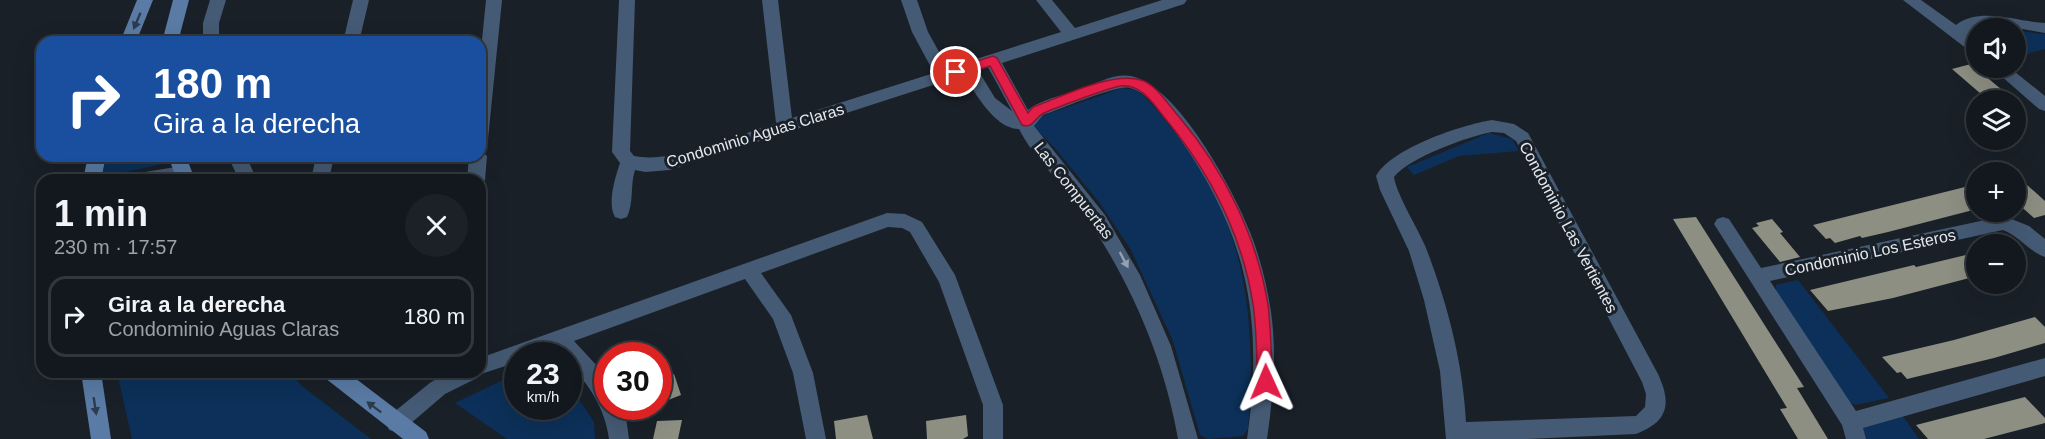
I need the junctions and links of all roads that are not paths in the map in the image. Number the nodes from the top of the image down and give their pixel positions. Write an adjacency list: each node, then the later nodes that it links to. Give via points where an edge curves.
1 (145, 0): 14 (street, one-way to 14)
2 (181, 0): 15 (street)
3 (218, 0): 16 (street)
4 (361, 0): 17 (street)
5 (494, 0): 24 (street)
6 (627, 0): 28 (street, via 621,152)
7 (771, 0): 27 (street)
8 (909, 0): 22 (street, via 920,32)
9 (1044, 0): 13 (street)
10 (1178, 0): 13 (street, Condominio Aguas Claras)
11 (1911, 0): 18 (street)
12 (2045, 28): 18 (street, via 1978,21 1962,27)
13 (1072, 35): 20 (street, Condominio Aguas Claras)
14 (130, 36)
15 (172, 36)
16 (211, 36)
17 (352, 36)
18 (1962, 36): 19 (street)
19 (1966, 39)
20 (993, 61): 21 (street, Condominio Aguas Claras); 26 (street)
21 (968, 68): 22 (street, Condominio Aguas Claras); 26 (street, via 996,110 1015,123)
22 (944, 76): 27 (street, Condominio Aguas Claras)
23 (2012, 78): 25 (street)
24 (486, 79)
25 (2045, 105)
26 (1026, 122): 52 (street, Las Compuertas, one-way to 52, via 1028,133 1088,204 1128,267 1154,321); 53 (street, Las Compuertas, via 1037,111 1127,81 1150,92 1194,143 1235,216 1257,288 1266,382)
27 (785, 127): 28 (street, Condominio Aguas Claras, via 670,163)
28 (629, 162): 31 (street)
29 (182, 169): 30 (lane)
30 (154, 174)
31 (621, 212)
32 (1724, 224): 35 (street, Condominio Los Esteros)
33 (2045, 250): 35 (street, Condominio Los Esteros, via 2024,231 2004,223)
34 (748, 269): 36 (street); 50 (street, via 782,315 803,373); 51 (street, via 886,220 905,221 916,227 948,280 993,405)
35 (1758, 276): 45 (street, Condominio Los Esteros)
36 (559, 339): 37 (street); 42 (street)
37 (486, 365)
38 (2045, 367): 45 (street, Condominio Los Esteros)
39 (92, 378): 47 (street, one-way to 47)
40 (340, 378): 44 (street, one-way to 40)
41 (458, 378): 44 (street, via 438,388)
42 (594, 378)
43 (616, 420): 49 (street)
44 (396, 423): 48 (street)
45 (1854, 430)
46 (1456, 434): 46 (street, Condominio Las Vertientes, via 1446,356 1430,292 1420,257 1385,176 1391,167 1473,130 1499,126 1522,137 1651,381 1657,404 1651,417 1636,424)
47 (101, 439)
48 (419, 439)
49 (619, 439)
50 (816, 439)
51 (993, 439)
52 (1188, 439)
53 (1257, 439)

